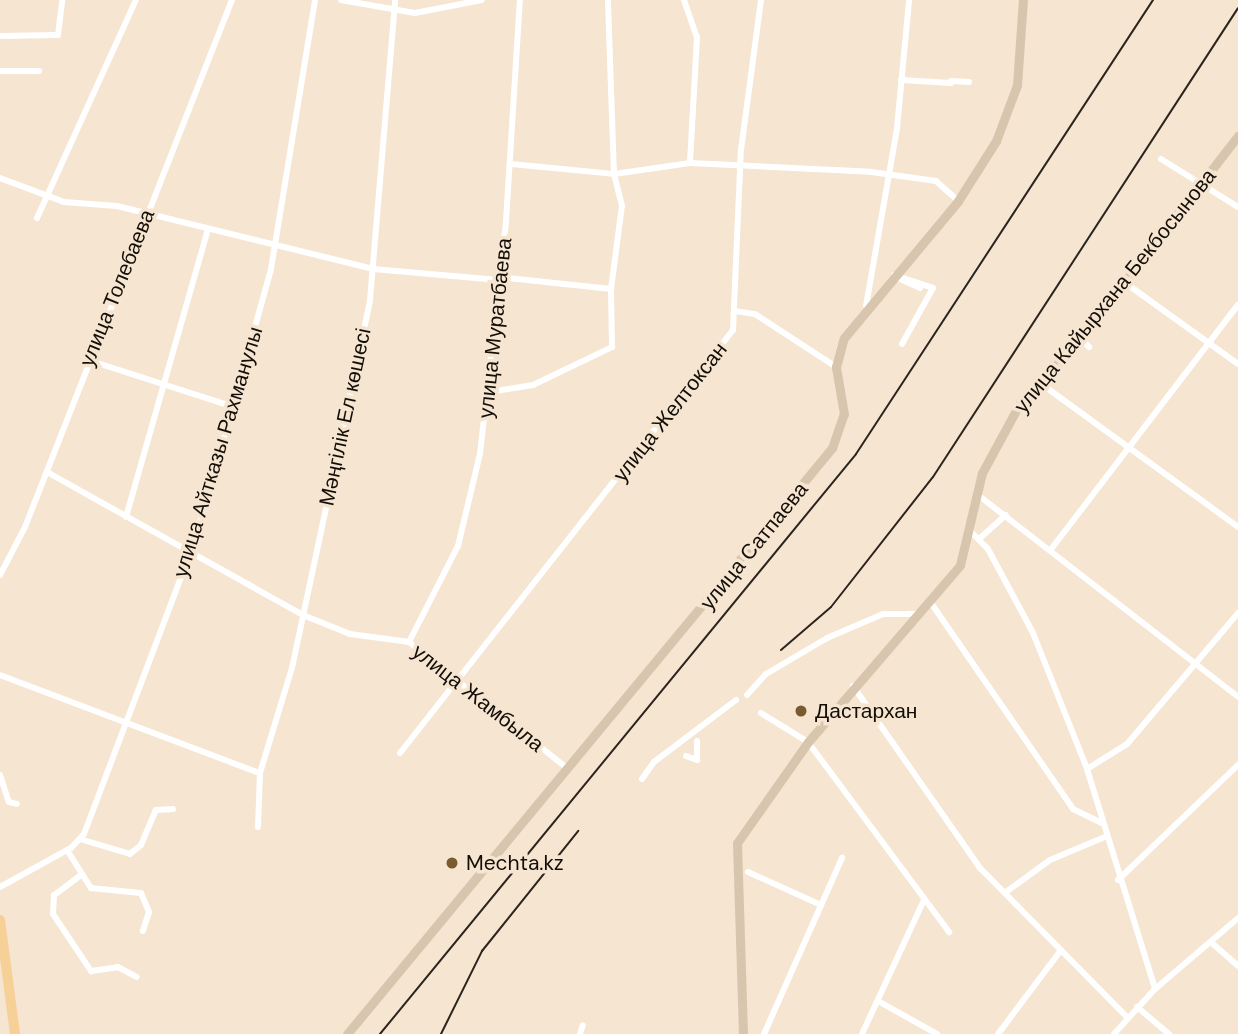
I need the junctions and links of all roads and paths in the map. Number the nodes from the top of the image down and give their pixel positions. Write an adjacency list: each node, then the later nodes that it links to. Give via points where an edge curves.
1 (136, 0): 29 (street)
2 (232, 0): 32 (street, улица Толебаева)
3 (314, 0): 35 (street, улица Айтказы Рахманулы)
4 (341, 0): 14 (street)
5 (395, 0): 14 (street, Мәңгілік Ел көшесі)
6 (482, 0): 14 (street, via 434,12)
7 (520, 0): 23 (street, улица Муратбаева)
8 (608, 0): 25 (street)
9 (684, 0): 22 (street, via 697,37)
10 (761, 0): 24 (street, улица Желтоксан)
11 (909, 0): 18 (street)
12 (1023, 0): 30 (street, улица Сатпаева, via 1014,100)
13 (62, 1): 15 (street, via 58,35)
14 (394, 11): 36 (street, Мәңгілік Ел көшесі)
15 (0, 36)
16 (0, 71): 17 (street)
17 (39, 71)
18 (901, 80): 19 (street); 26 (street)
19 (969, 82)
20 (1238, 136): 28 (street, улица Кайырхана Бекбосынова)
21 (1161, 159): 28 (street)
22 (690, 163): 24 (street); 25 (street)
23 (511, 164): 25 (street); 38 (street, улица Муратбаева)
24 (741, 167): 26 (street); 45 (street, улица Желтоксан)
25 (614, 174): 41 (street, via 622,206)
26 (889, 174): 30 (street, via 936,181); 44 (street)
27 (0, 178): 29 (street)
28 (1203, 185): 31 (street); 39 (street, улица Кайырхана Бекбосынова)
29 (45, 196): 32 (street); 33 (street)
30 (958, 201): 37 (street, улица Сатпаева)
31 (1238, 207)
32 (146, 214): 34 (street); 50 (street, улица Толебаева)
33 (37, 218)
34 (208, 230): 35 (street); 54 (street)
35 (275, 245): 36 (street); 56 (street, улица Айтказы Рахманулы)
36 (373, 269): 38 (street); 71 (street, Мәңгілік Ел көшесі)
37 (892, 275): 40 (street); 44 (street, улица Сатпаева)
38 (499, 279): 41 (street); 55 (street, улица Муратбаева)
39 (1124, 282): 46 (street, улица Кайырхана Бекбосынова); 48 (street)
40 (920, 284): 42 (street); 42 (street, via 932,284)
41 (611, 289): 55 (street, via 611,347 533,385)
42 (933, 295): 47 (street)
43 (1238, 305): 48 (street)
44 (866, 306): 52 (street, улица Сатпаева, via 844,338)
45 (735, 311): 52 (street, via 756,315); 75 (street, улица Желтоксан, via 733,330 689,391)
46 (1080, 338): 49 (street); 53 (street, улица Кайырхана Бекбосынова)
47 (902, 344)
48 (1209, 345): 51 (street); 57 (street)
49 (1089, 347)
50 (88, 360): 54 (street); 58 (street, улица Толебаева)
51 (1238, 364)
52 (836, 367): 87 (street, улица Сатпаева, via 845,414 832,448)
53 (1040, 383): 57 (street); 59 (street, улица Кайырхана Бекбосынова, via 1020,403 982,473)
54 (166, 386): 56 (street); 61 (street)
55 (489, 392): 72 (street, улица Муратбаева, via 462,534)
56 (234, 407): 66 (street, улица Айтказы Рахманулы)
57 (1126, 449): 62 (street); 65 (street)
58 (47, 472): 61 (street, улица Жамбыла); 67 (street, улица Толебаева)
59 (978, 495): 60 (street); 63 (street, улица Кайырхана Бекбосынова)
60 (1006, 515): 64 (street); 65 (street)
61 (126, 517): 66 (street, улица Жамбыла)
62 (1238, 527)
63 (970, 531): 64 (street); 68 (street, улица Кайырхана Бекбосынова, via 960,565)
64 (979, 539): 88 (street, via 1024,612)
65 (1052, 548): 73 (street)
66 (190, 554): 71 (street, улица Жамбыла); 81 (street, улица Айтказы Рахманулы)
67 (0, 575)
68 (931, 603): 70 (street, улица Кайырхана Бекбосынова); 94 (street, via 1079,815)
69 (1238, 612): 73 (street)
70 (921, 614): 76 (street, улица Кайырхана Бекбосынова); 77 (street, via 883,614 827,638 766,674)
71 (303, 615): 72 (street, улица Жамбыла, via 350,634); 89 (street, Мәңгілік Ел көшесі)
72 (408, 642): 75 (street, улица Жамбыла)
73 (1196, 661): 78 (street); 88 (street, via 1127,744)
74 (0, 675): 81 (street)
75 (458, 683): 84 (street, улица Желтоксан); 87 (street, улица Жамбыла)
76 (853, 687): 83 (street, улица Кайырхана Бекбосынова); 104 (street, via 980,869)
77 (747, 695)
78 (1238, 697)
79 (736, 700): 91 (street, via 654,762)
80 (761, 713): 83 (street)
81 (124, 723): 89 (street); 97 (street, улица Айтказы Рахманулы)
82 (697, 741): 85 (street, via 697,760)
83 (808, 742): 105 (street); 124 (street, улица Кайырхана Бекбосынова, via 733,857)
84 (400, 753)
85 (686, 756)
86 (1238, 765): 102 (street)
87 (568, 769): 122 (street, улица Сатпаева)
88 (1087, 769): 94 (street)
89 (260, 773): 95 (street, Мәңгілік Ел көшесі)
90 (0, 775): 92 (street, via 9,802)
91 (642, 779)
92 (17, 804)
93 (173, 809): 97 (street, via 156,810 141,845 130,854)
94 (1102, 823): 96 (street)
95 (258, 827)
96 (1105, 836): 102 (street); 104 (street, via 1050,860)
97 (80, 839): 98 (street, улица Айтказы Рахманулы)
98 (67, 850): 101 (street); 103 (street, улица Айтказы Рахманулы)
99 (842, 858): 106 (street)
100 (748, 872): 106 (street)
101 (81, 875): 109 (street, via 91,888 141,893 149,912); 114 (street, via 54,895 53,914 91,971 118,967)
102 (1118, 880): 115 (street)
103 (0, 887)
104 (1006, 892): 112 (street)
105 (924, 900): 110 (street); 117 (street)
106 (821, 905): 125 (street)
107 (1238, 918): 111 (street)
108 (0, 920): 116 (main road)
109 (143, 931)
110 (948, 932)
111 (1213, 944): 113 (street); 115 (street)
112 (1060, 950): 119 (street); 128 (street)
113 (1238, 966)
114 (137, 977)
115 (1155, 989): 118 (street)
116 (5, 994): 121 (main road)
117 (878, 1001): 126 (street); 127 (street)
118 (1137, 1007): 119 (street); 130 (street)
119 (1127, 1017): 129 (street)
120 (583, 1025): 123 (street)
121 (15, 1034)
122 (347, 1034)
123 (580, 1034)
124 (743, 1034)
125 (764, 1034)
126 (862, 1034)
127 (937, 1034)
128 (998, 1034)
129 (1114, 1034)
130 (1169, 1034)

